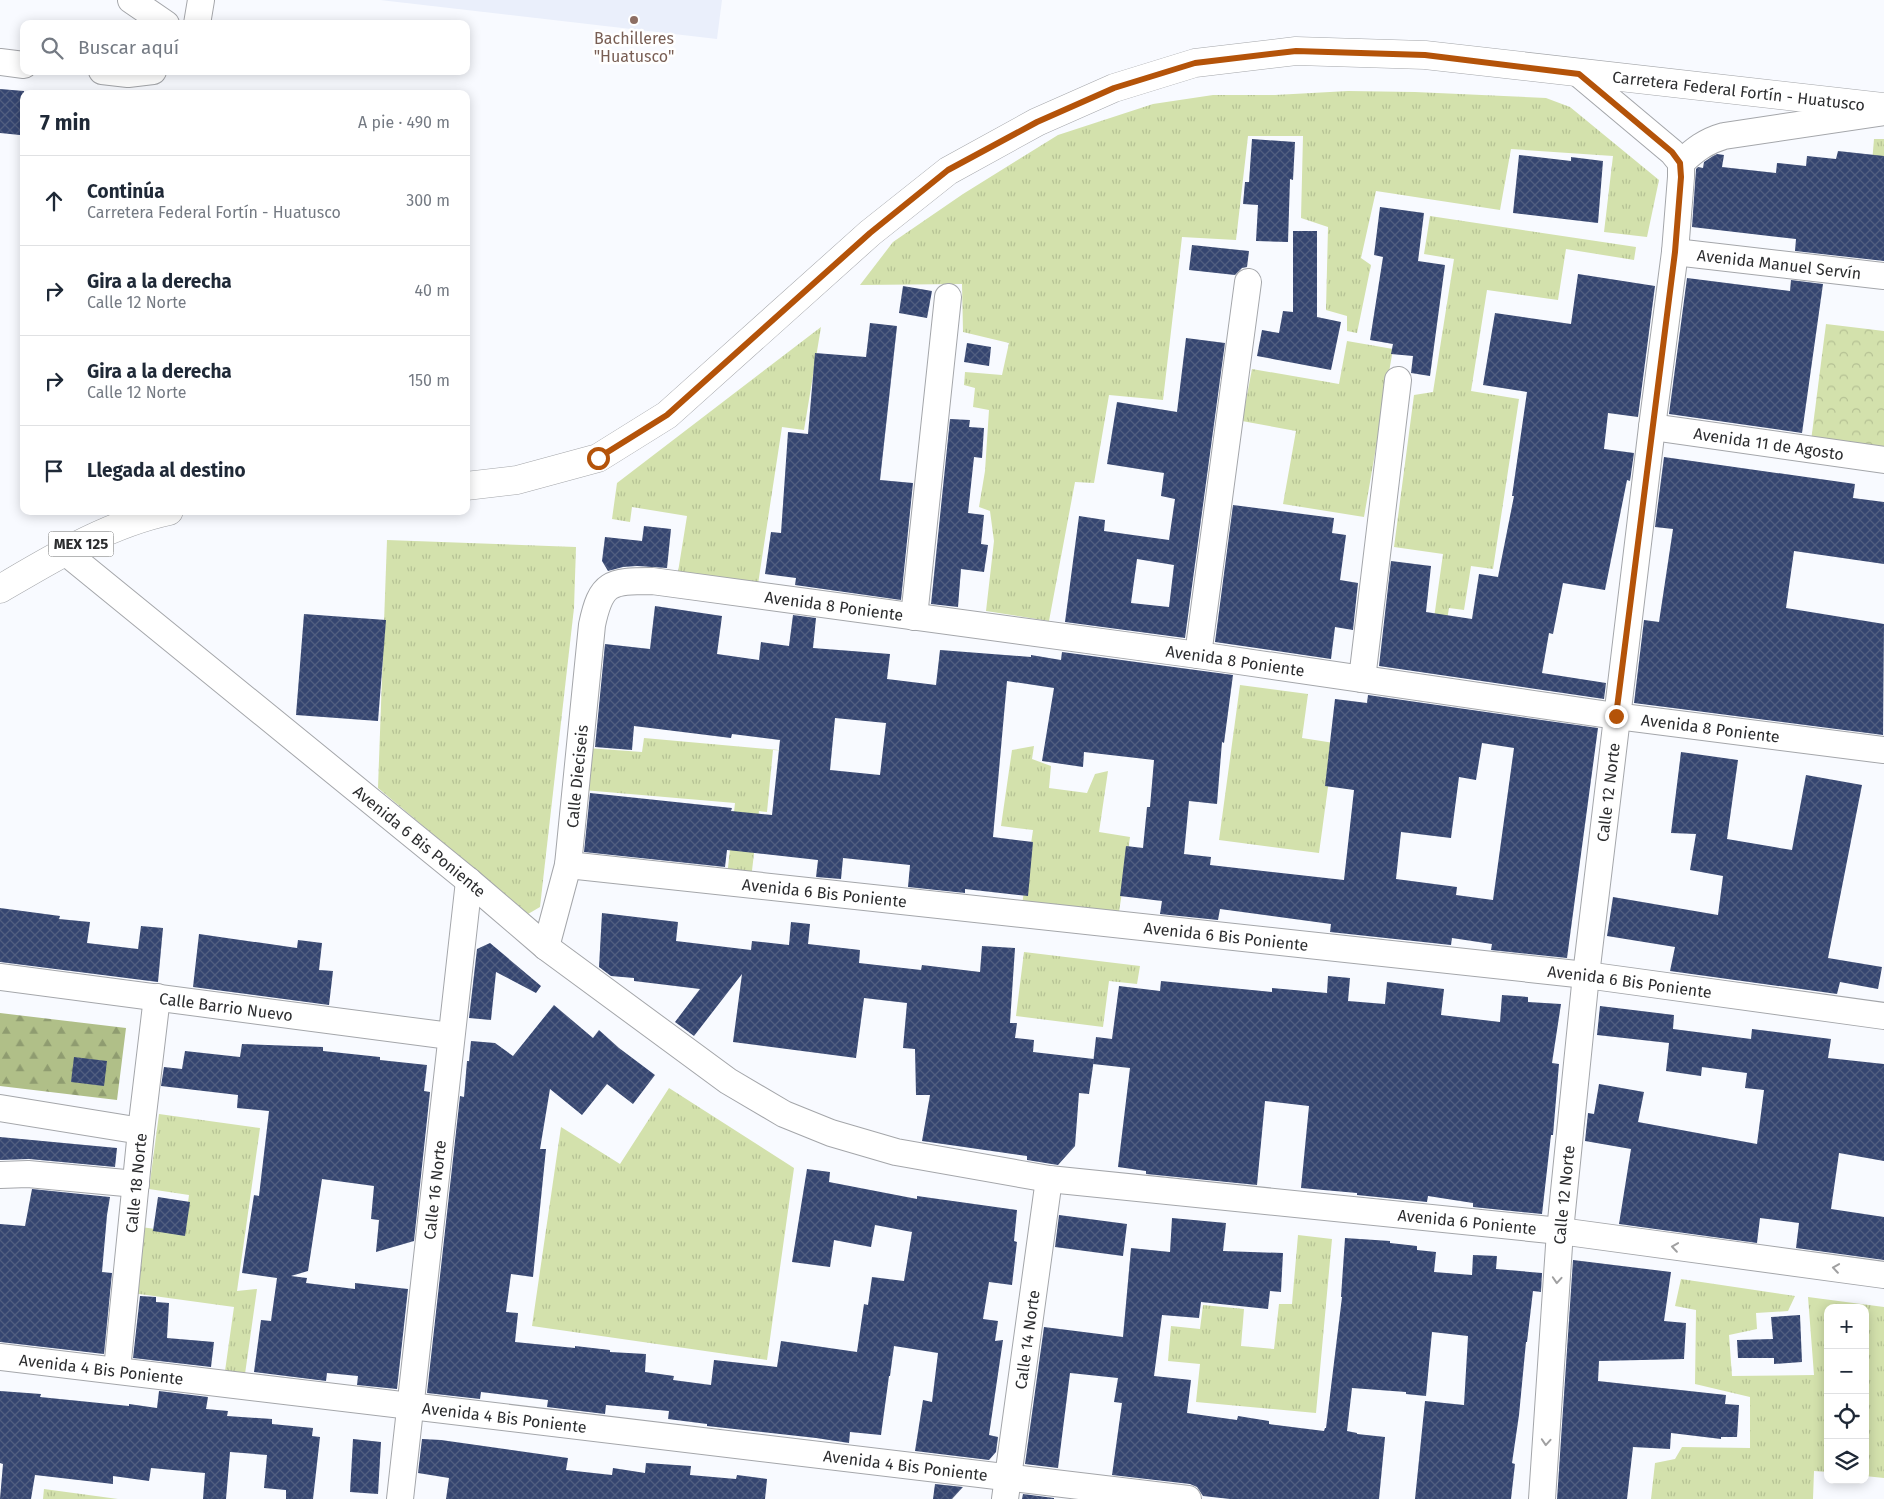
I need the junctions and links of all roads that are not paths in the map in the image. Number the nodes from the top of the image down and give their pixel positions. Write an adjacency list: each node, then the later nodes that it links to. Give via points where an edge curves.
1 (131, 0): 3 (street)
2 (201, 0): 4 (street)
3 (160, 20)
4 (198, 20)
5 (0, 62): 6 (street)
6 (20, 64)
7 (1579, 74): 8 (main road, Carretera Federal Fortín - Huatusco); 10 (street, via 1672,152); 18 (main road, Carretera Federal Fortín - Huatusco, via 1425,55 1296,51 1195,63 1114,88 1037,122 948,170 870,233 667,415 598,458 517,480)
8 (1884, 107)
9 (1884, 112): 10 (street, via 1724,136 1709,140)
10 (1680, 163): 11 (street, Calle 12 Norte)
11 (1675, 252): 12 (street, Avenida Manuel Servín); 16 (street, Calle 12 Norte)
12 (1884, 276)
13 (1248, 282): 24 (street)
14 (948, 297): 23 (street)
15 (1398, 380): 25 (street)
16 (1652, 427): 17 (street, Avenida 11 de Agosto); 26 (street, Calle 12 Norte)
17 (1884, 460)
18 (470, 486)
19 (151, 515): 20 (main road, MEX 125)
20 (64, 551): 21 (main road, MEX 125); 29 (street, Avenida 6 Bis Poniente)
21 (0, 590)
22 (597, 604): 23 (street, Avenida 8 Poniente, via 612,584 652,581); 28 (street, Calle Dieciseis, via 592,625)
23 (914, 617): 24 (street, Avenida 8 Poniente)
24 (1198, 655): 25 (street, Avenida 8 Poniente)
25 (1362, 679): 26 (street, Avenida 8 Poniente)
26 (1616, 716): 27 (street, Avenida 8 Poniente); 31 (street, Calle 12 Norte)
27 (1884, 750)
28 (568, 865): 30 (street, Calle Dieciseis); 31 (street, Avenida 6 Bis Poniente)
29 (469, 881): 30 (street, Avenida 6 Bis Poniente); 35 (street, Calle 16 Norte)
30 (546, 947): 39 (street, Avenida 6 Bis Poniente, via 728,1081 784,1114 831,1133 896,1152)
31 (1586, 975): 34 (street, Avenida 6 Bis Poniente); 41 (street, Calle 12 Norte)
32 (0, 977): 33 (street, Calle Barrio Nuevo)
33 (157, 997): 35 (street, Calle Barrio Nuevo); 37 (street, Calle 18 Norte)
34 (1884, 1016)
35 (450, 1036): 45 (street, Calle 16 Norte)
36 (0, 1108): 37 (street)
37 (141, 1131): 40 (street, Calle 18 Norte)
38 (0, 1175): 40 (street, via 28,1174)
39 (1048, 1179): 41 (street, Avenida 6 Poniente); 46 (street, Calle 14 Norte)
40 (136, 1184): 44 (street, Calle 18 Norte)
41 (1560, 1231): 42 (street, Avenida 6 Poniente, one-way to 41); 49 (street, Calle 12 Norte, one-way to 49)
42 (1884, 1275)
43 (0, 1357): 44 (street, Avenida 4 Bis Poniente)
44 (117, 1370): 45 (street, Avenida 4 Bis Poniente)
45 (410, 1406): 46 (street, Avenida 4 Bis Poniente); 47 (street, Calle 16 Norte)
46 (1006, 1488): 48 (street, Avenida 4 Bis Poniente)
47 (400, 1499)
48 (1188, 1499)
49 (1542, 1499)

